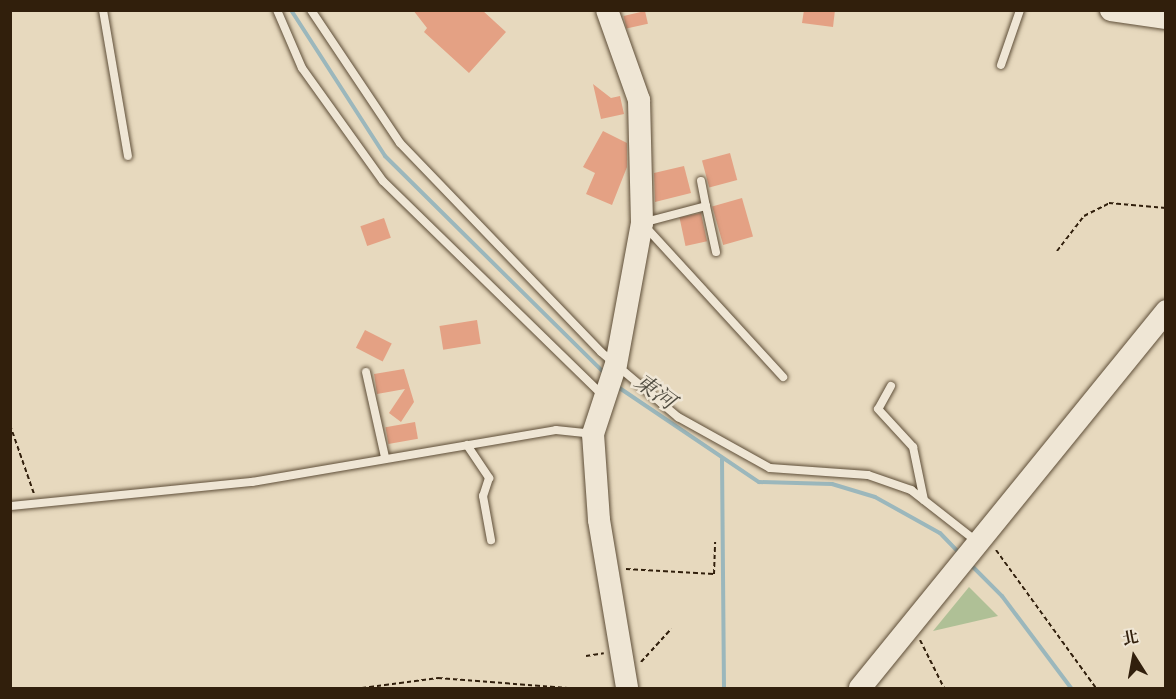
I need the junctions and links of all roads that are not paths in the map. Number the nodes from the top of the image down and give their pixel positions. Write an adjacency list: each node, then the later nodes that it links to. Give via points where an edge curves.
1 (103, 10): 9 (lane)
2 (277, 10): 19 (lane, via 302,68 383,181)
3 (311, 10): 15 (lane, via 400,143)
4 (607, 10): 12 (street, via 639,100)
5 (1020, 10): 8 (lane)
6 (1112, 10): 7 (street)
7 (1166, 18)
8 (1001, 65)
9 (128, 156)
10 (701, 181): 11 (lane)
11 (706, 206): 12 (lane); 13 (lane)
12 (642, 223): 15 (street); 17 (lane)
13 (716, 252)
14 (1166, 311): 25 (street)
15 (616, 364): 19 (street); 23 (lane, via 678,417 770,468 868,475 910,490)
16 (366, 372): 22 (lane)
17 (783, 377)
18 (891, 386): 23 (lane, via 878,409 913,447)
19 (603, 396): 20 (street)
20 (593, 434): 21 (lane, via 556,430); 27 (street, via 607,568)
21 (466, 445): 22 (lane); 26 (lane, via 489,478 483,496)
22 (385, 457): 24 (lane, via 252,482)
23 (925, 502): 25 (lane)
24 (10, 506)
25 (980, 537): 28 (street)
26 (491, 540)
27 (625, 678)
28 (860, 688)

